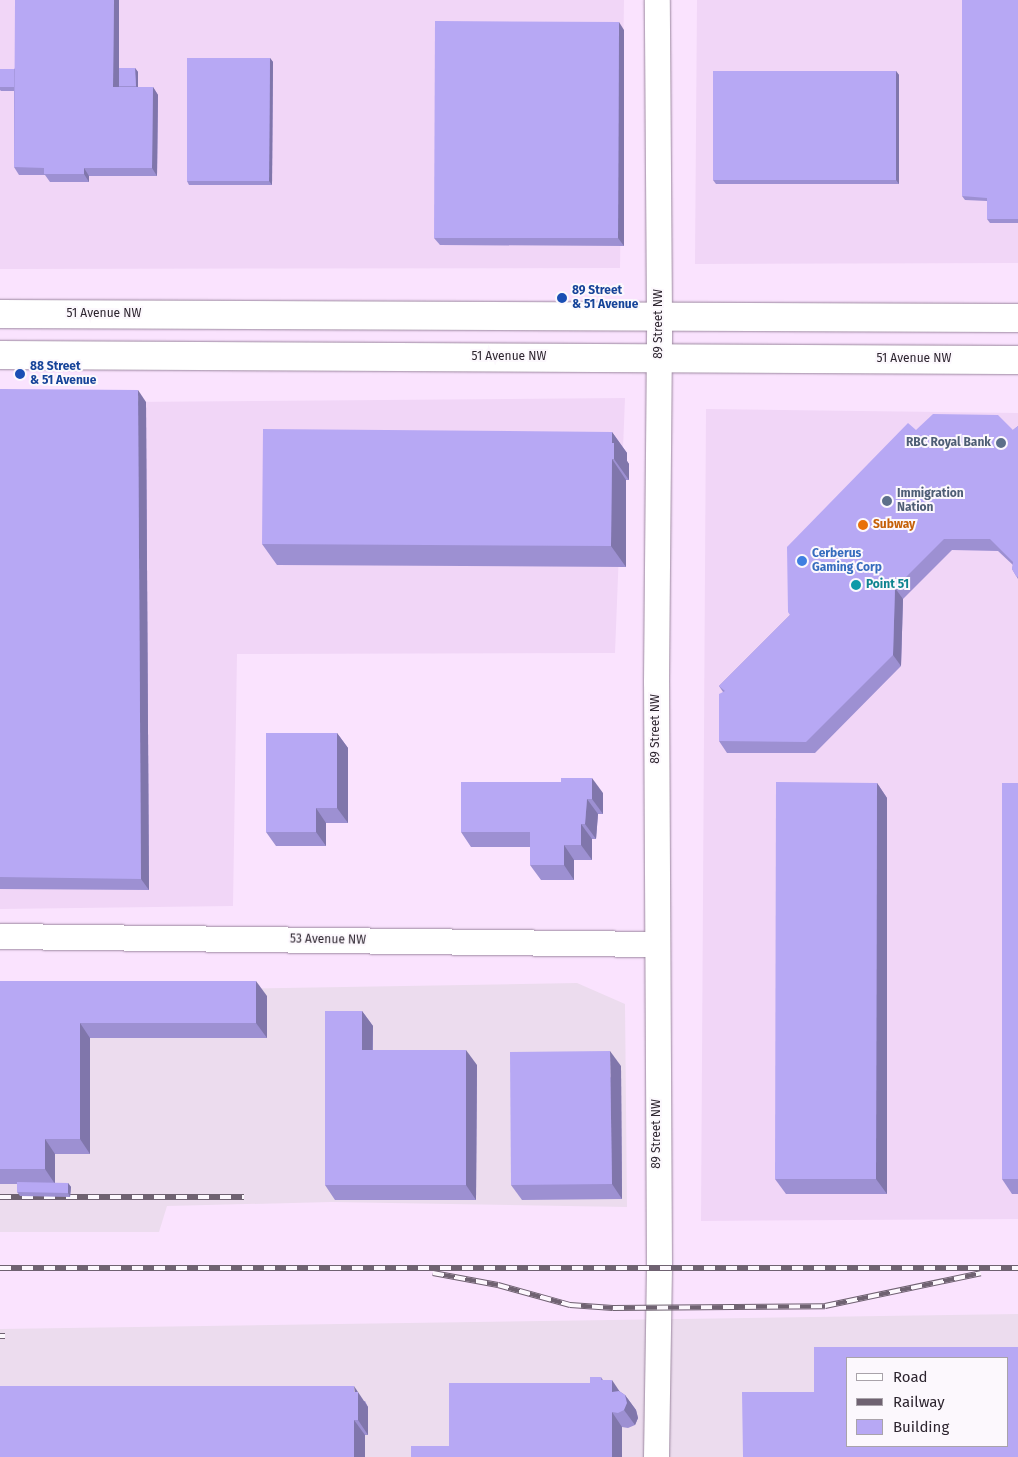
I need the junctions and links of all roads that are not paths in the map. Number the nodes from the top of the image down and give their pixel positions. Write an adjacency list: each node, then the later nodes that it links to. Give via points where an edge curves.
1 (657, 0): 3 (street, 89 Street NW)
2 (0, 314): 3 (main road, 51 Avenue NW)
3 (659, 316): 4 (main road, 51 Avenue NW); 6 (street, 89 Street NW)
4 (1018, 318)
5 (0, 355): 6 (main road, 51 Avenue NW)
6 (659, 358): 7 (main road, 51 Avenue NW); 9 (street, 89 Street NW)
7 (1018, 360)
8 (0, 936): 9 (street, 53 Avenue NW)
9 (656, 944): 10 (street, 89 Street NW)
10 (656, 1457)

